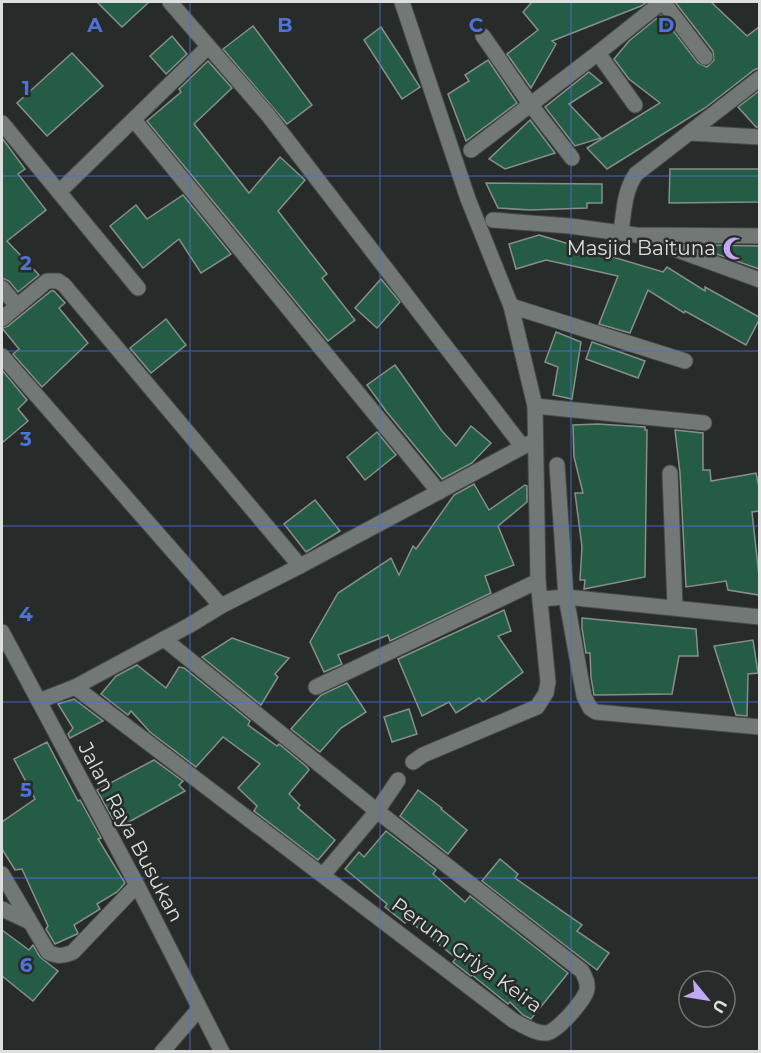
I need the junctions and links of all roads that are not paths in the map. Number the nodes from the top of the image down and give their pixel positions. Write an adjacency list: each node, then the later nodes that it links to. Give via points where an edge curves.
1 (170, 2): 5 (street)
2 (402, 2): 25 (street, via 468,199)
3 (662, 2): 6 (street); 7 (street)
4 (483, 36): 9 (street)
5 (208, 47): 11 (street); 31 (street, via 268,115)
6 (598, 53): 9 (street); 10 (street)
7 (705, 57)
8 (759, 78): 13 (street)
9 (530, 104): 15 (street); 16 (street)
10 (635, 105)
11 (134, 120): 17 (street); 34 (street)
12 (2, 123): 17 (street)
13 (690, 133): 14 (street); 19 (street, via 636,174 630,183 626,194)
14 (759, 138)
15 (471, 150)
16 (573, 158)
17 (59, 192): 23 (street)
18 (493, 220): 19 (street)
19 (629, 234): 20 (street); 21 (street)
20 (759, 236)
21 (759, 280)
22 (2, 288): 24 (street)
23 (138, 288)
24 (17, 306): 26 (street); 35 (street, via 47,281 58,280 64,285)
25 (511, 306): 28 (street); 29 (street)
26 (2, 319)
27 (2, 356): 39 (street)
28 (685, 361)
29 (535, 406): 30 (street); 31 (street)
30 (704, 423)
31 (529, 444): 34 (street); 36 (street)
32 (557, 465): 37 (street)
33 (670, 473): 40 (street)
34 (439, 492): 35 (street)
35 (300, 566): 39 (street)
36 (538, 581): 38 (street); 45 (street)
37 (566, 597): 38 (street); 40 (street); 47 (street, via 584,696 590,708 596,712)
38 (541, 599): 48 (street, via 548,682 543,700 537,707)
39 (221, 606): 43 (street)
40 (675, 608): 41 (street)
41 (759, 617)
42 (2, 632): 46 (street, Jalan Raya Busukan)
43 (164, 639): 44 (street); 50 (street, Perum Griya Keira)
44 (75, 687): 46 (street); 52 (street, Perum Griya Keira)
45 (316, 687)
46 (39, 701): 53 (street, Jalan Raya Busukan)
47 (759, 727)
48 (413, 762)
49 (398, 780): 50 (street)
50 (377, 811): 52 (street); 52 (street, Perum Griya Keira, via 582,971 588,982 579,1004 545,1034 514,1021)
51 (2, 874): 55 (street)
52 (323, 875)
53 (137, 885): 55 (street, via 73,952 54,956 48,952); 56 (street, Jalan Raya Busukan)
54 (2, 909): 55 (street)
55 (30, 922)
56 (199, 1009): 57 (street); 58 (street, Jalan Raya Busukan)
57 (162, 1052)
58 (222, 1052)

